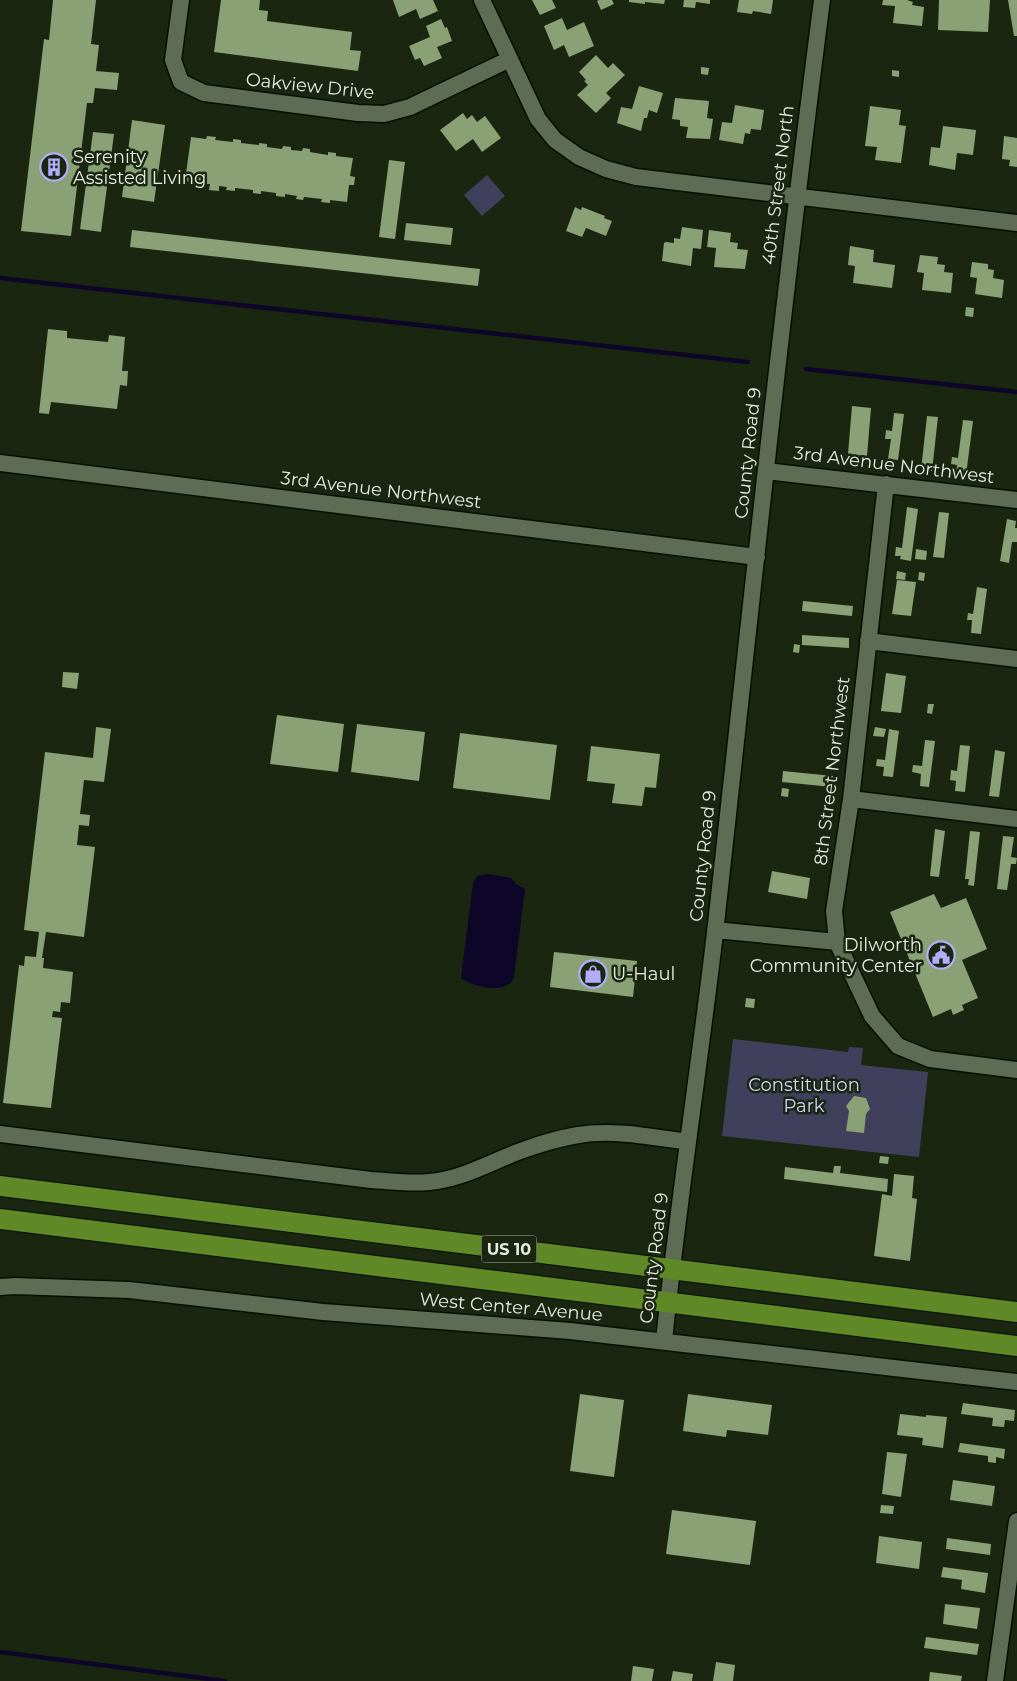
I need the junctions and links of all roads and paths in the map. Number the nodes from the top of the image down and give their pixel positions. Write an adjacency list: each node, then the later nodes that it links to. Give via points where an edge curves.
1 (180, 0): 4 (street, Oakview Drive, via 173,60 181,82 204,94 358,114 384,114 410,107)
2 (482, 0): 4 (street)
3 (822, 0): 5 (street, 40th Street North)
4 (510, 59): 5 (street, via 538,119 555,140 578,157 606,169 636,176)
5 (796, 197): 6 (street); 7 (street, 40th Street North)
6 (1017, 223)
7 (776, 374): 9 (street, County Road 9)
8 (0, 463): 12 (street, 3rd Avenue Northwest)
9 (766, 471): 10 (street, 3rd Avenue Northwest); 12 (street, County Road 9)
10 (886, 484): 11 (street, 3rd Avenue Northwest); 13 (street, 8th Street Northwest)
11 (1017, 500)
12 (757, 557): 17 (street, County Road 9)
13 (868, 641): 14 (street); 15 (street, 8th Street Northwest)
14 (1017, 659)
15 (851, 799): 16 (street); 18 (street, 8th Street Northwest, via 834,911)
16 (1017, 819)
17 (715, 930): 18 (street); 21 (street, County Road 9)
18 (837, 942): 19 (street, 8th Street Northwest, via 872,1016 898,1046 930,1059)
19 (1017, 1070)
20 (0, 1134): 21 (street, via 404,1182 455,1177 525,1149 579,1135 634,1134)
21 (688, 1142): 24 (street, County Road 9)
22 (0, 1186): 24 (main road, US 10)
23 (0, 1219): 26 (main road, US 10)
24 (672, 1269): 26 (street, County Road 9); 27 (main road, US 10)
25 (0, 1287): 28 (street, West Center Avenue, via 130,1290 323,1312)
26 (668, 1301): 28 (street, County Road 9); 29 (main road, US 10)
27 (1017, 1312)
28 (664, 1341): 30 (street, West Center Avenue)
29 (1017, 1346)
30 (1017, 1382)
31 (1017, 1521): 32 (street)
32 (995, 1681)

